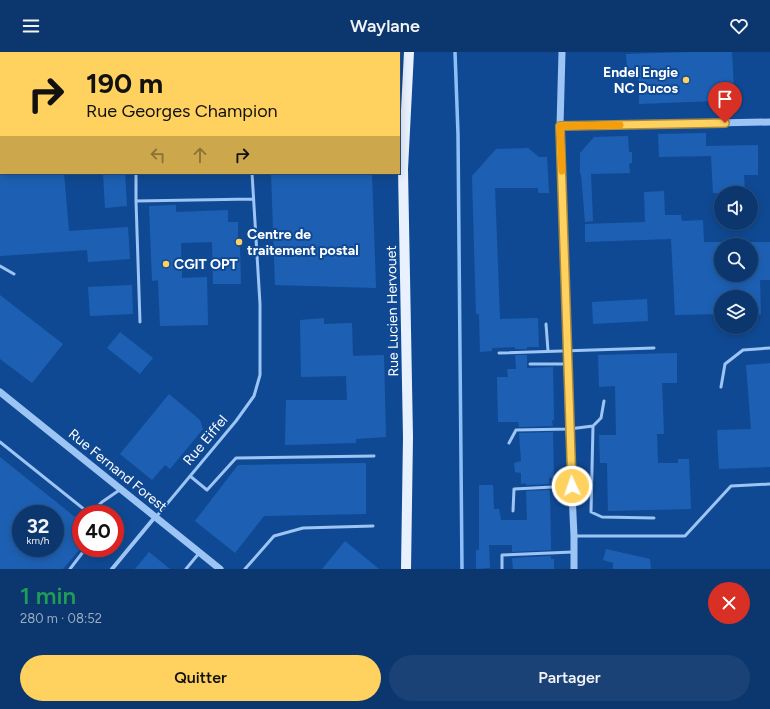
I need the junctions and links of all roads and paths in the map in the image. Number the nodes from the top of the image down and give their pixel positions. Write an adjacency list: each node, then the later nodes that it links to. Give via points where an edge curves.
1 (409, 52): 47 (main road, Rue Lucien Hervouet, via 403,169 408,437)
2 (562, 52): 4 (street)
3 (770, 122): 4 (street)
4 (560, 126): 16 (street)
5 (136, 174): 8 (lane)
6 (252, 174): 7 (lane, Rue Eiffel)
7 (253, 199): 8 (lane); 28 (lane, Rue Eiffel, via 260,304 260,375 254,396)
8 (136, 201): 11 (lane)
9 (0, 266): 10 (lane)
10 (14, 274)
11 (140, 322)
12 (546, 324): 15 (lane)
13 (654, 348): 16 (lane)
14 (770, 348): 20 (lane, via 744,350 725,364)
15 (548, 351): 16 (lane); 17 (lane)
16 (567, 351): 19 (street)
17 (499, 353)
18 (530, 364): 19 (lane)
19 (568, 364): 24 (street)
20 (721, 388)
21 (0, 392): 31 (street, Rue Fernand Forest)
22 (604, 401): 23 (lane, via 600,418)
23 (592, 426): 24 (lane); 36 (lane, via 591,512 602,517)
24 (569, 429): 26 (lane, via 516,430); 30 (street)
25 (0, 442): 32 (lane)
26 (510, 443)
27 (374, 456): 28 (lane, via 236,458 207,490)
28 (190, 476): 35 (lane, Rue Eiffel)
29 (770, 484): 38 (lane, via 731,486 685,536)
30 (572, 486): 34 (lane, via 514,489); 38 (street)
31 (121, 488): 33 (lane); 35 (street, Rue Fernand Forest)
32 (79, 505)
33 (99, 505)
34 (513, 511)
35 (155, 517): 39 (street, Rue Fernand Forest); 43 (street, Rue Eiffel)
36 (654, 518)
37 (373, 526): 46 (lane, via 303,528 274,536)
38 (574, 536): 40 (street)
39 (200, 552): 44 (lane); 45 (street, Rue Fernand Forest)
40 (573, 552): 48 (lane, via 502,554); 49 (street)
41 (79, 557): 42 (lane)
42 (70, 569)
43 (112, 569)
44 (186, 569)
45 (220, 569)
46 (245, 569)
47 (406, 569)
48 (502, 569)
49 (574, 569)

